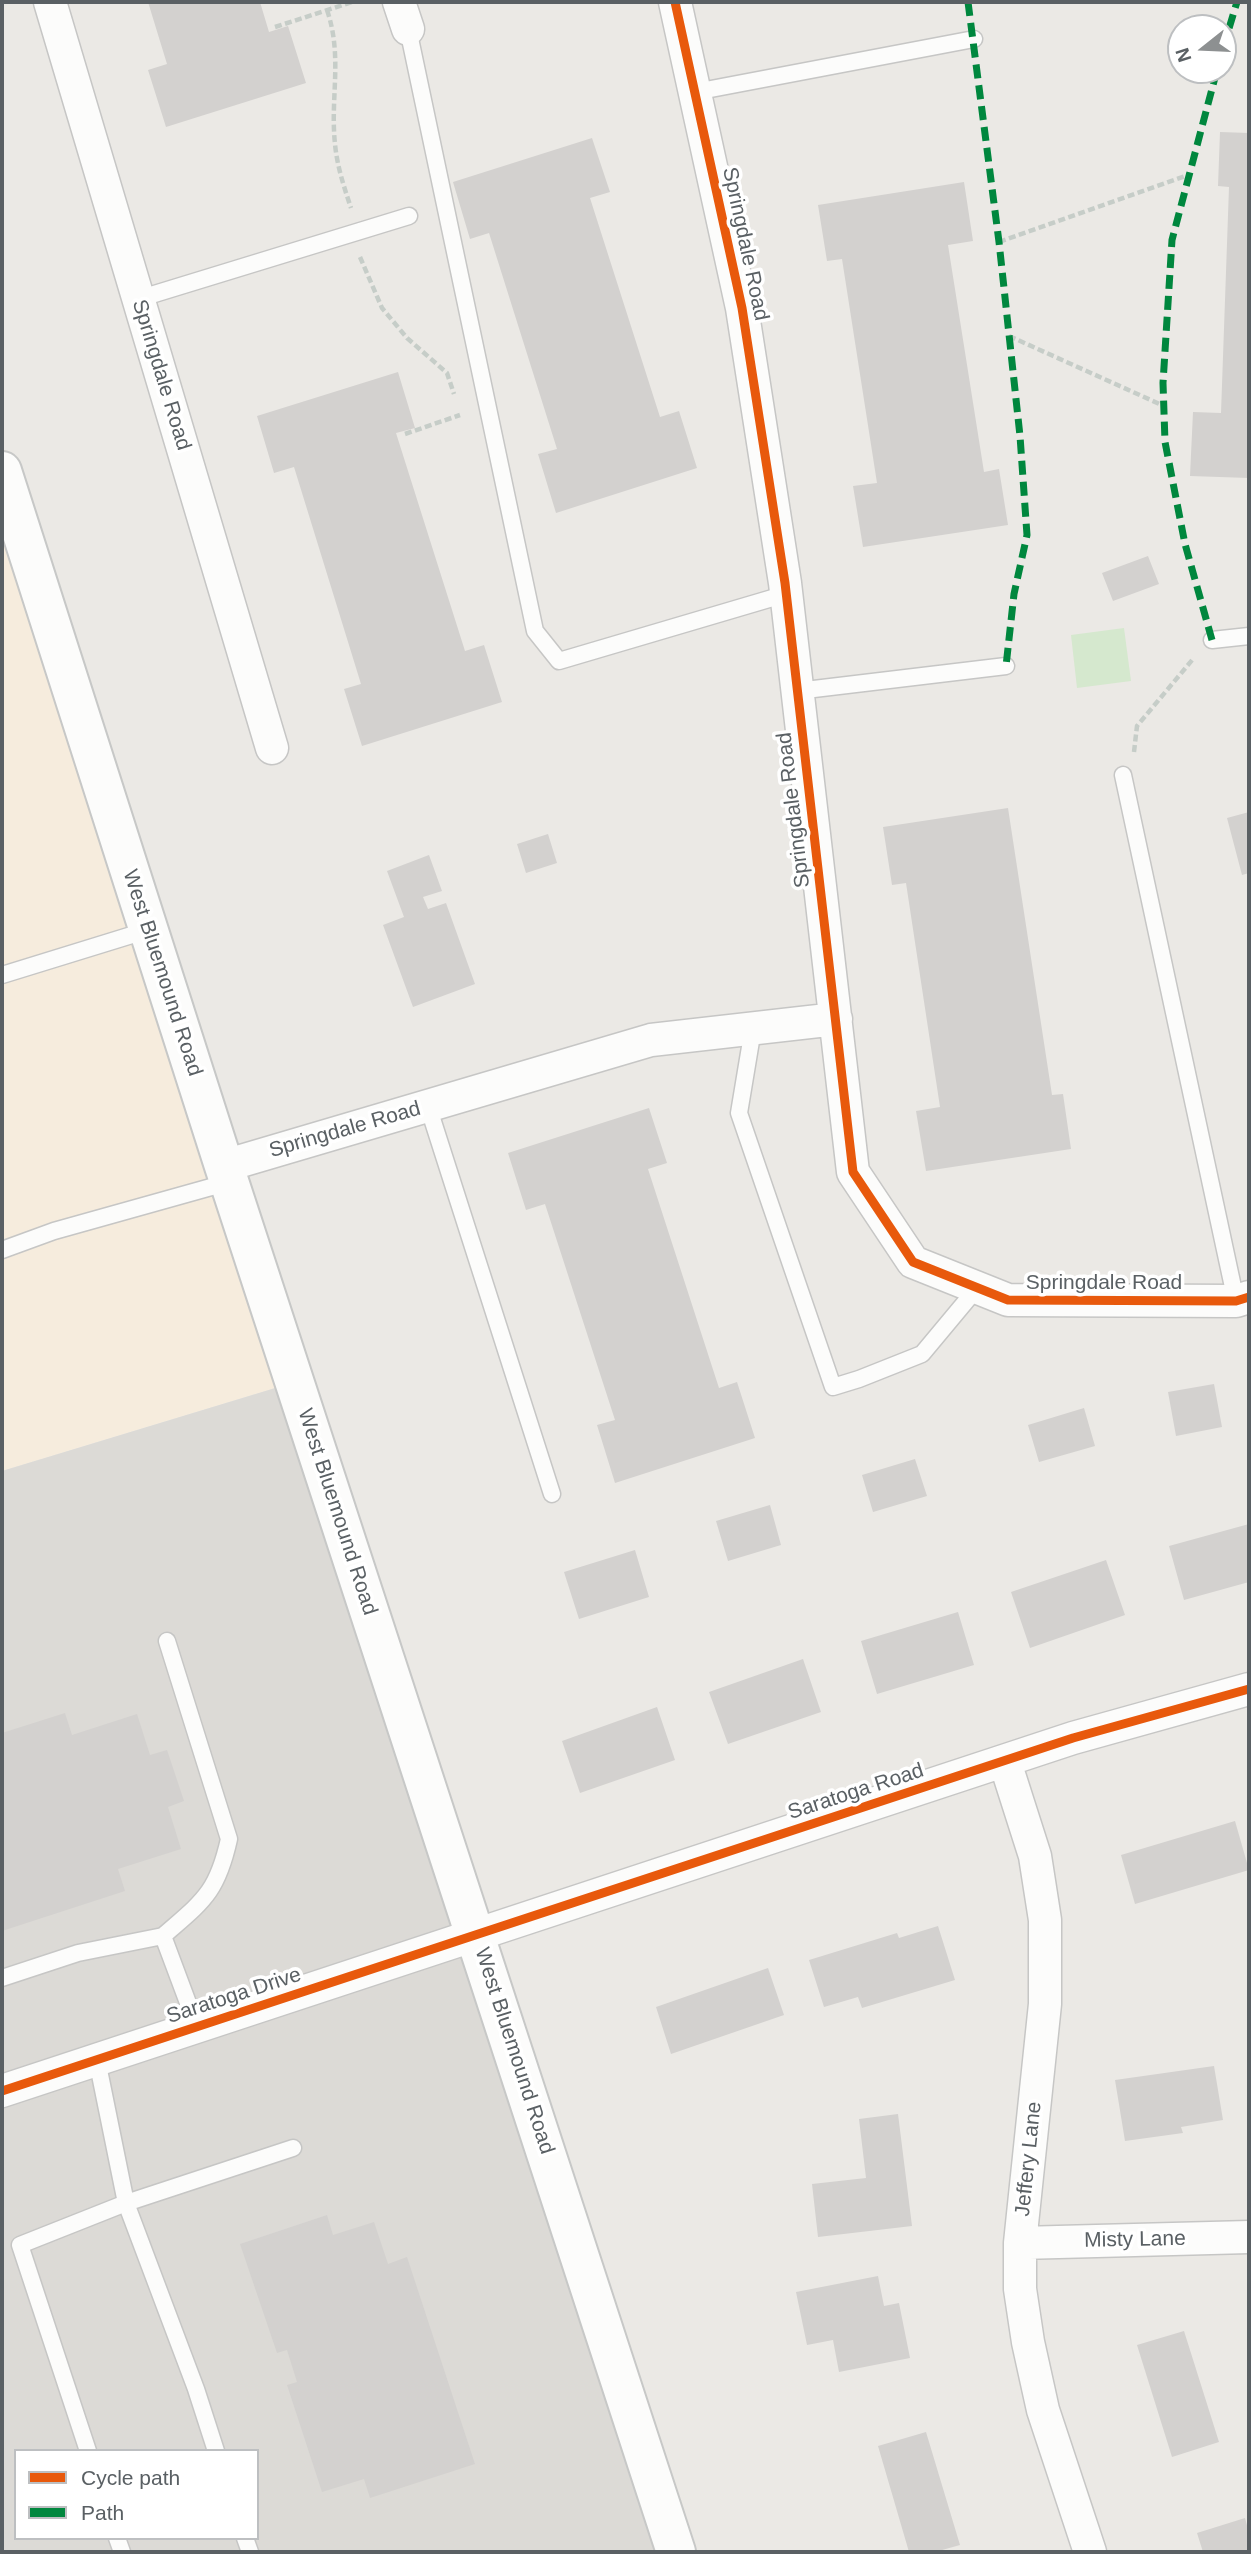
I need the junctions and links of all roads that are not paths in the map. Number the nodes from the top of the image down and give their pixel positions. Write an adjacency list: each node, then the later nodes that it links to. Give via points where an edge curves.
1 (50, 2): 7 (street, Springdale Road)
2 (675, 2): 5 (street, Springdale Road)
3 (403, 15): 9 (lane, via 534,631 559,662)
4 (974, 39): 5 (lane)
5 (695, 92): 9 (street, Springdale Road, via 742,308)
6 (409, 216): 7 (lane)
7 (138, 299): 14 (street, Springdale Road)
8 (2, 471): 16 (main road, West Bluemound Road)
9 (786, 594): 13 (street, Springdale Road)
10 (1249, 636): 11 (lane)
11 (1212, 640)
12 (1006, 666): 13 (lane)
13 (797, 691): 18 (street, Springdale Road)
14 (272, 748)
15 (1123, 775): 24 (lane)
16 (148, 930): 17 (lane); 21 (main road, West Bluemound Road)
17 (2, 975)
18 (836, 1019): 19 (street, Springdale Road); 23 (street, Springdale Road, via 853,1171 913,1262)
19 (753, 1029): 20 (street, Springdale Road, via 651,1040); 23 (lane, via 739,1113 832,1387 922,1354)
20 (428, 1106): 21 (street, Springdale Road); 25 (lane)
21 (226, 1174): 22 (lane); 29 (main road, West Bluemound Road)
22 (2, 1250)
23 (977, 1288): 24 (street, Springdale Road, via 1008,1300)
24 (1242, 1299)
25 (552, 1494)
26 (167, 1641): 30 (lane, via 229,1839 223,1867 207,1898)
27 (1249, 1689): 28 (street, Saratoga Road, via 1144,1716)
28 (1005, 1762): 29 (street, Saratoga Road); 38 (street, Jeffery Lane, via 1035,1856 1045,1920 1045,2004)
29 (476, 1935): 32 (street, Saratoga Drive); 41 (main road, West Bluemound Road)
30 (163, 1936): 31 (lane, via 78,1954); 32 (lane)
31 (2, 1978)
32 (197, 2027): 33 (street, Saratoga Drive)
33 (97, 2060): 34 (street, Saratoga Drive); 36 (lane)
34 (2, 2091)
35 (293, 2148): 36 (lane)
36 (126, 2203): 39 (lane, via 20,2245); 40 (lane)
37 (1249, 2237): 38 (street, Misty Lane)
38 (1020, 2243): 42 (street, Jeffery Lane, via 1020,2289 1043,2410)
39 (87, 2449)
40 (215, 2449)
41 (676, 2552)
42 (1090, 2552)

